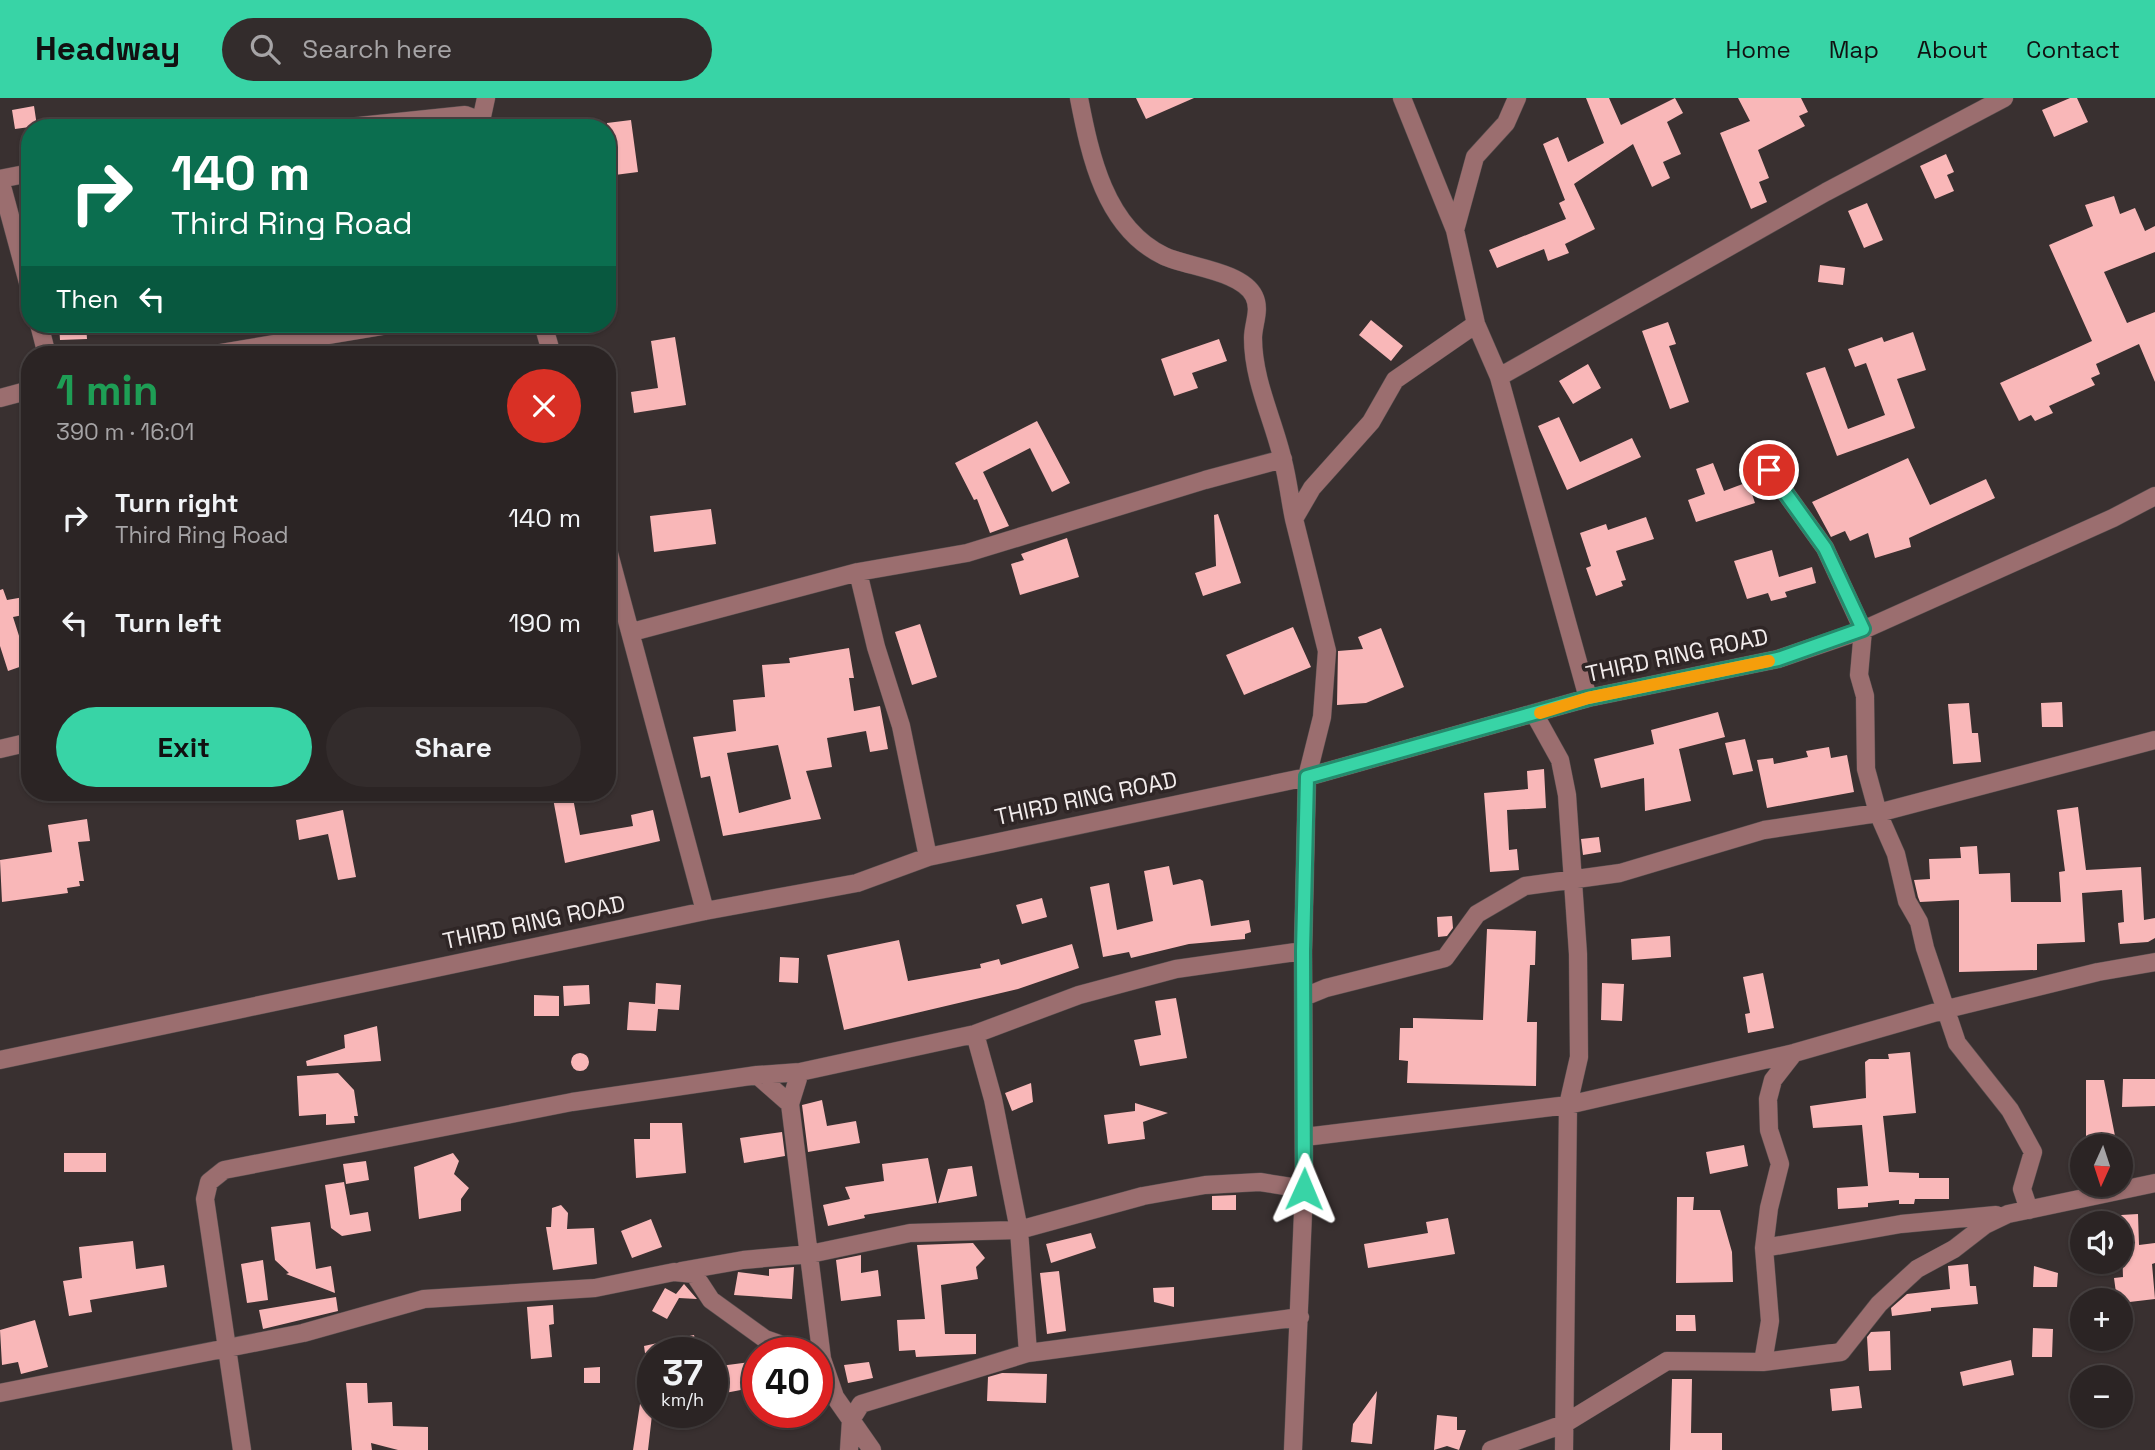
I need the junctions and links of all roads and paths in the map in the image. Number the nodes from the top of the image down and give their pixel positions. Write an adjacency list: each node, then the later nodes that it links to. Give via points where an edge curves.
1 (486, 98): 9 (street)
2 (1079, 98): 20 (street, via 1102,189 1133,234 1163,256 1228,277 1254,295 1258,307 1253,338 1263,398)
3 (1402, 98): 12 (street)
4 (1517, 98): 10 (street)
5 (1532, 98): 10 (street)
6 (2004, 98): 17 (street, via 1826,192)
7 (427, 119): 8 (street, via 465,115)
8 (473, 119)
9 (484, 119)
10 (1506, 123): 12 (street, via 1475,157)
11 (21, 175): 13 (street, via 0,179)
12 (1455, 230): 14 (street)
13 (21, 257)
14 (1476, 324): 17 (street); 23 (street, via 1395,380 1370,422 1312,488)
15 (359, 333): 16 (street)
16 (308, 346)
17 (1499, 377): 28 (street)
18 (21, 392): 19 (street)
19 (0, 398)
20 (1283, 459): 23 (street); 24 (street, via 967,553)
21 (1769, 470): 26 (street, via 1825,548)
22 (2155, 496): 26 (street, THIRD RING ROAD)
23 (1294, 519): 33 (street, via 1327,651 1322,717)
24 (858, 572): 27 (street); 35 (street, via 901,726)
25 (616, 577): 27 (street)
26 (1863, 629): 28 (street, THIRD RING ROAD, via 1778,659); 34 (street, via 1859,675 1865,696 1866,769)
27 (632, 632): 37 (street)
28 (1588, 698): 29 (street, THIRD RING ROAD)
29 (1535, 715): 33 (street, THIRD RING ROAD); 36 (street, via 1560,760)
30 (2155, 740): 34 (street)
31 (21, 744): 32 (street)
32 (0, 749)
33 (1307, 777): 35 (street, THIRD RING ROAD); 38 (street)
34 (1878, 813): 36 (street, via 1764,830 1620,873); 41 (street)
35 (928, 857): 37 (street, THIRD RING ROAD, via 857,883)
36 (1572, 878): 40 (street, via 1525,886 1477,914 1445,958); 48 (street, via 1579,1057)
37 (705, 911): 44 (street, THIRD RING ROAD)
38 (1303, 951): 40 (street); 42 (street, via 1176,969 1088,993)
39 (2155, 962): 41 (street, via 2107,969)
40 (1304, 997): 49 (street)
41 (1947, 1009): 43 (street); 52 (street, via 1957,1044 2010,1110 2033,1152 2022,1189)
42 (975, 1034): 45 (street); 54 (street)
43 (1794, 1053): 48 (street); 55 (street, via 1773,1080 1768,1099 1769,1130 1780,1164)
44 (0, 1060)
45 (800, 1072): 46 (street); 47 (street)
46 (757, 1075): 47 (street); 61 (street, via 572,1102 224,1170 209,1182 205,1199)
47 (790, 1104): 56 (street)
48 (1568, 1105): 49 (street); 67 (street)
49 (1305, 1138): 51 (street)
50 (2155, 1183): 52 (street)
51 (1304, 1189): 54 (street, via 1260,1182 1205,1185 1143,1196); 58 (street)
52 (2029, 1210): 53 (street)
53 (2008, 1214): 55 (street, via 1900,1224); 63 (street, via 1917,1269 1879,1304 1841,1352)
54 (1019, 1230): 56 (street, via 910,1233); 62 (street)
55 (1764, 1248): 63 (street, via 1770,1321)
56 (810, 1254): 57 (street); 60 (street)
57 (674, 1272): 59 (street, via 694,1275 711,1300); 61 (street, via 595,1288 424,1299)
58 (1300, 1317): 62 (street); 71 (street)
59 (762, 1337)
60 (814, 1337)
61 (228, 1349): 64 (street); 68 (street)
62 (1028, 1353): 66 (street, via 861,1404)
63 (1763, 1362): 67 (street, via 1667,1361)
64 (0, 1393)
65 (833, 1393): 66 (street)
66 (851, 1420): 69 (street); 70 (street)
67 (1564, 1424): 72 (street); 73 (street)
68 (242, 1450)
69 (849, 1450)
70 (872, 1450)
71 (1293, 1450)
72 (1491, 1450)
73 (1564, 1450)

